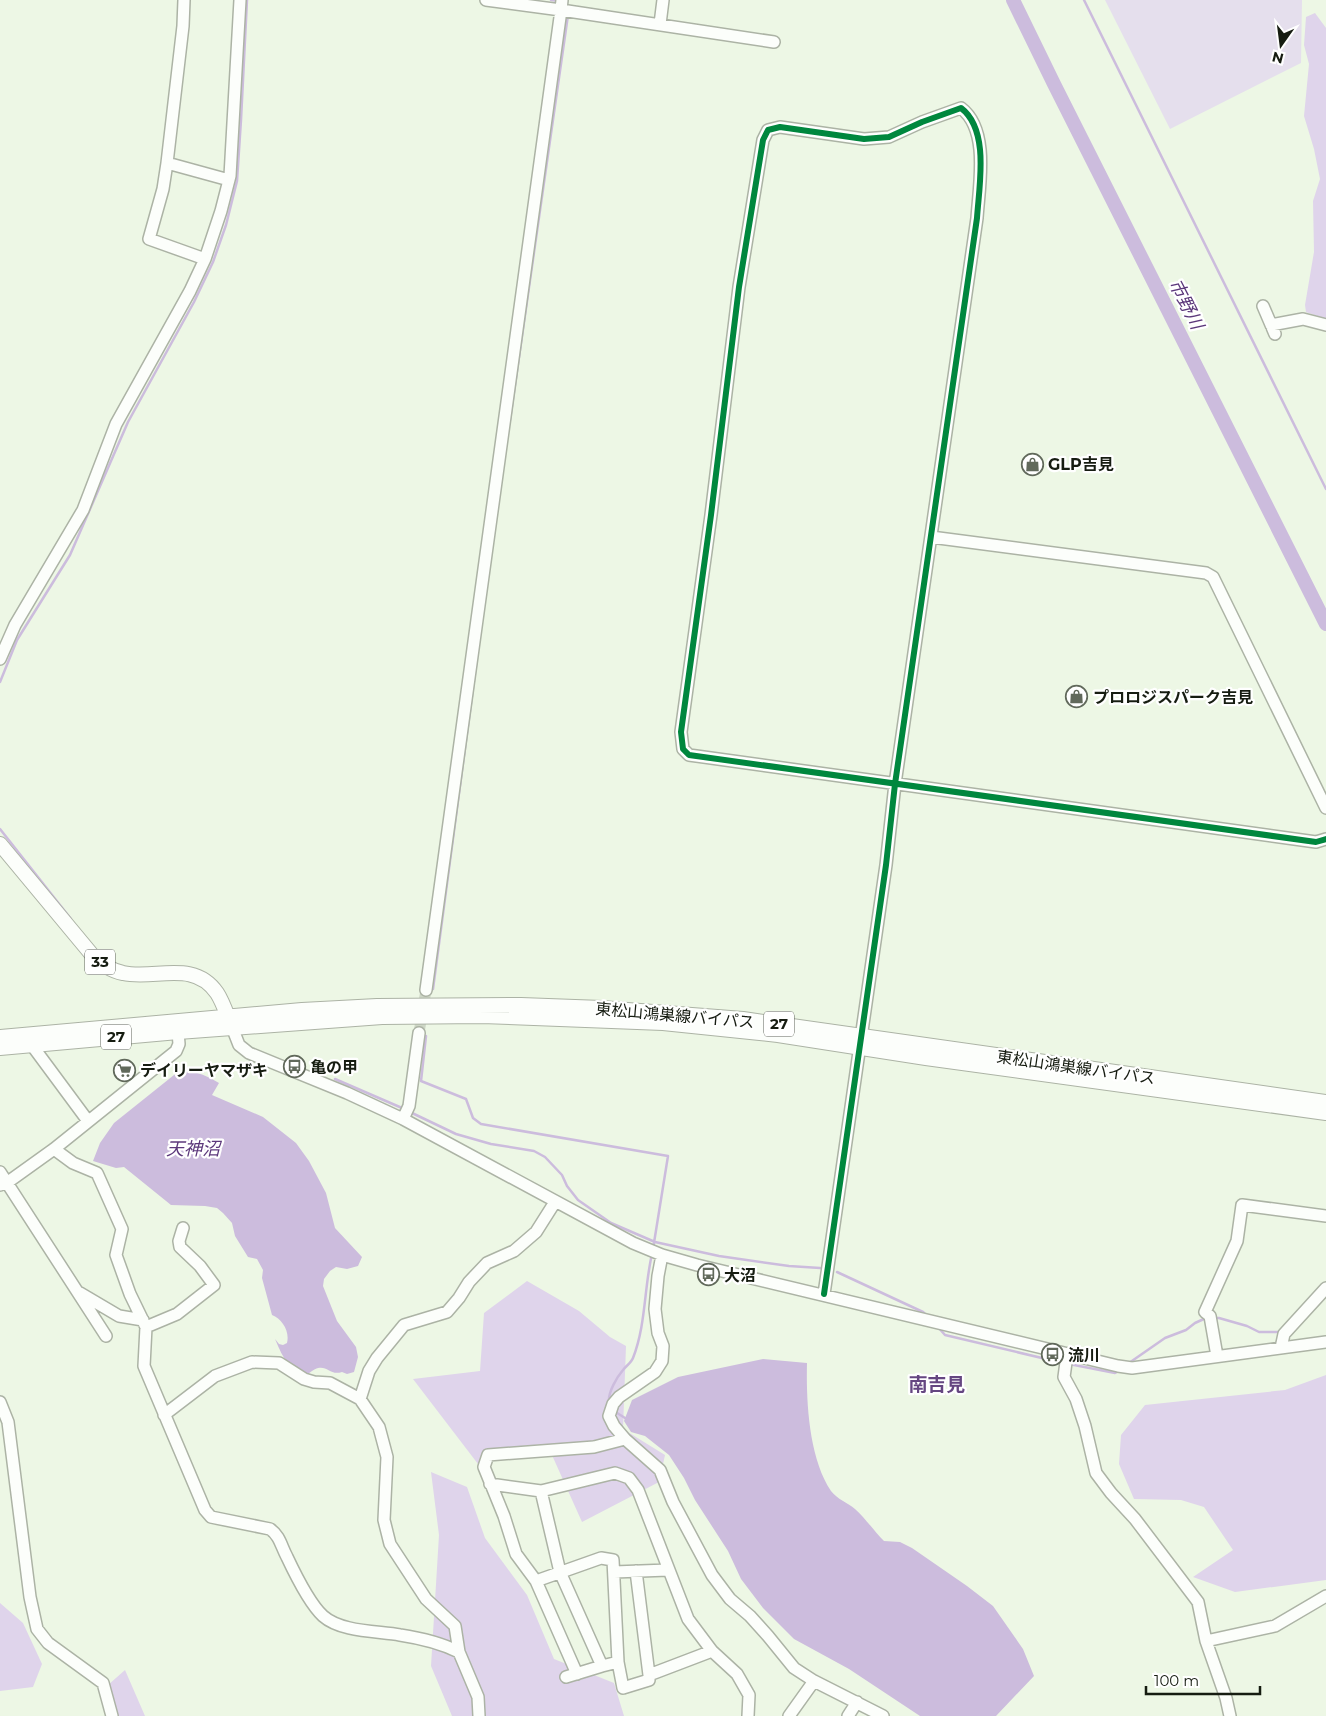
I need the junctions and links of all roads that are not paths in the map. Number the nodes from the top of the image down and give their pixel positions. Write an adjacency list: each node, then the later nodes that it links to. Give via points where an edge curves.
1 (184, 0): 8 (street)
2 (240, 0): 9 (street)
3 (486, 0): 5 (street)
4 (663, 0): 6 (street)
5 (561, 5): 6 (street); 19 (street)
6 (660, 24): 7 (street)
7 (774, 42)
8 (167, 163): 9 (street); 10 (street, via 149,239)
9 (229, 180): 10 (street)
10 (204, 259): 14 (street, via 116,424 83,510 20,617)
11 (1263, 306): 12 (street, via 1273,330 1303,319)
12 (1326, 325)
13 (930, 537): 15 (street); 15 (street, via 977,218 981,159 977,131 968,113 961,108 889,137 864,139 772,128 763,140 739,287 680,740 682,749 689,755); 16 (street, via 1206,573 1213,577)
14 (0, 659)
15 (895, 784): 17 (street, via 1316,842); 24 (street)
16 (1326, 808)
17 (1326, 839)
18 (0, 844): 20 (main road, 33, via 102,964 122,973 187,972 204,980 216,992)
19 (426, 990)
20 (230, 1023): 21 (main road, 27); 23 (main road, 27); 24 (main road, 東松山鴻巣線バイパス / 27, via 302,1010 521,1005 672,1012 743,1019); 29 (street, via 239,1045 249,1053)
21 (178, 1032): 25 (main road, 27); 30 (street, via 180,1044 176,1051)
22 (420, 1033): 29 (street, via 409,1106)
23 (0, 1037)
24 (860, 1042): 27 (main road, 東松山鴻巣線バイパス / 27); 28 (main road, 東松山鴻巣線バイパス / 27); 40 (street)
25 (31, 1044): 26 (main road, 27); 30 (street)
26 (0, 1048)
27 (1326, 1102)
28 (1326, 1113)
29 (403, 1119): 34 (street)
30 (88, 1121): 31 (street)
31 (54, 1149): 33 (street); 41 (street, via 72,1163 97,1173 122,1229 116,1254)
32 (0, 1172): 33 (street)
33 (4, 1183): 39 (street)
34 (555, 1202): 37 (street, via 633,1243); 47 (street, via 536,1232 514,1251 487,1263 447,1312 404,1325 373,1364)
35 (1326, 1216): 46 (street, via 1242,1205 1236,1241 1205,1312 1210,1316)
36 (183, 1228): 41 (street, via 180,1247 214,1285 177,1314)
37 (662, 1254): 40 (street, via 750,1279); 50 (street, via 655,1309 663,1346 662,1361 655,1372 612,1404 610,1416)
38 (1326, 1288): 44 (street, via 1284,1334)
39 (76, 1291): 41 (street, via 119,1316); 42 (street)
40 (824, 1294): 45 (street)
41 (144, 1323): 49 (street, via 144,1366)
42 (106, 1336)
43 (1326, 1342): 44 (street)
44 (1282, 1348): 46 (street)
45 (1067, 1354): 46 (street, via 1132,1368); 59 (street, via 1064,1377 1076,1399 1096,1473 1198,1602)
46 (1217, 1356)
47 (360, 1399): 49 (street, via 330,1383 304,1380 278,1363 252,1362 215,1376); 61 (street, via 379,1428 387,1458 384,1520 390,1544 426,1599 455,1626)
48 (0, 1402): 68 (street, via 8,1422 30,1597 37,1628 48,1643 102,1683)
49 (164, 1415): 61 (street, via 205,1510 211,1517 270,1529 277,1534 301,1584 324,1617 337,1625 403,1635)
50 (625, 1439): 51 (street, via 594,1448 488,1455 484,1467); 65 (street, via 660,1470 699,1553 730,1599 750,1616 794,1668)
51 (490, 1484): 52 (street); 57 (street, via 516,1554)
52 (541, 1491): 53 (street, via 615,1473 629,1478 638,1490); 55 (street)
53 (668, 1570): 54 (street); 60 (street, via 688,1619)
54 (636, 1571): 56 (street); 64 (street)
55 (560, 1572): 56 (street, via 601,1558 613,1560); 57 (street); 63 (street)
56 (614, 1572): 62 (street)
57 (536, 1581): 63 (street, via 571,1675)
58 (1326, 1596): 59 (street, via 1275,1626)
59 (1206, 1640): 73 (street)
60 (712, 1651): 64 (street); 70 (street, via 737,1674 749,1695)
61 (459, 1652): 69 (street, via 478,1697)
62 (618, 1662): 63 (street); 64 (street, via 623,1688 649,1680)
63 (602, 1666)
64 (649, 1675)
65 (814, 1682): 66 (street); 71 (street)
66 (857, 1702): 67 (street); 72 (street)
67 (877, 1714)
68 (112, 1716)
69 (480, 1716)
70 (748, 1716)
71 (788, 1716)
72 (848, 1716)
73 (1230, 1716)

